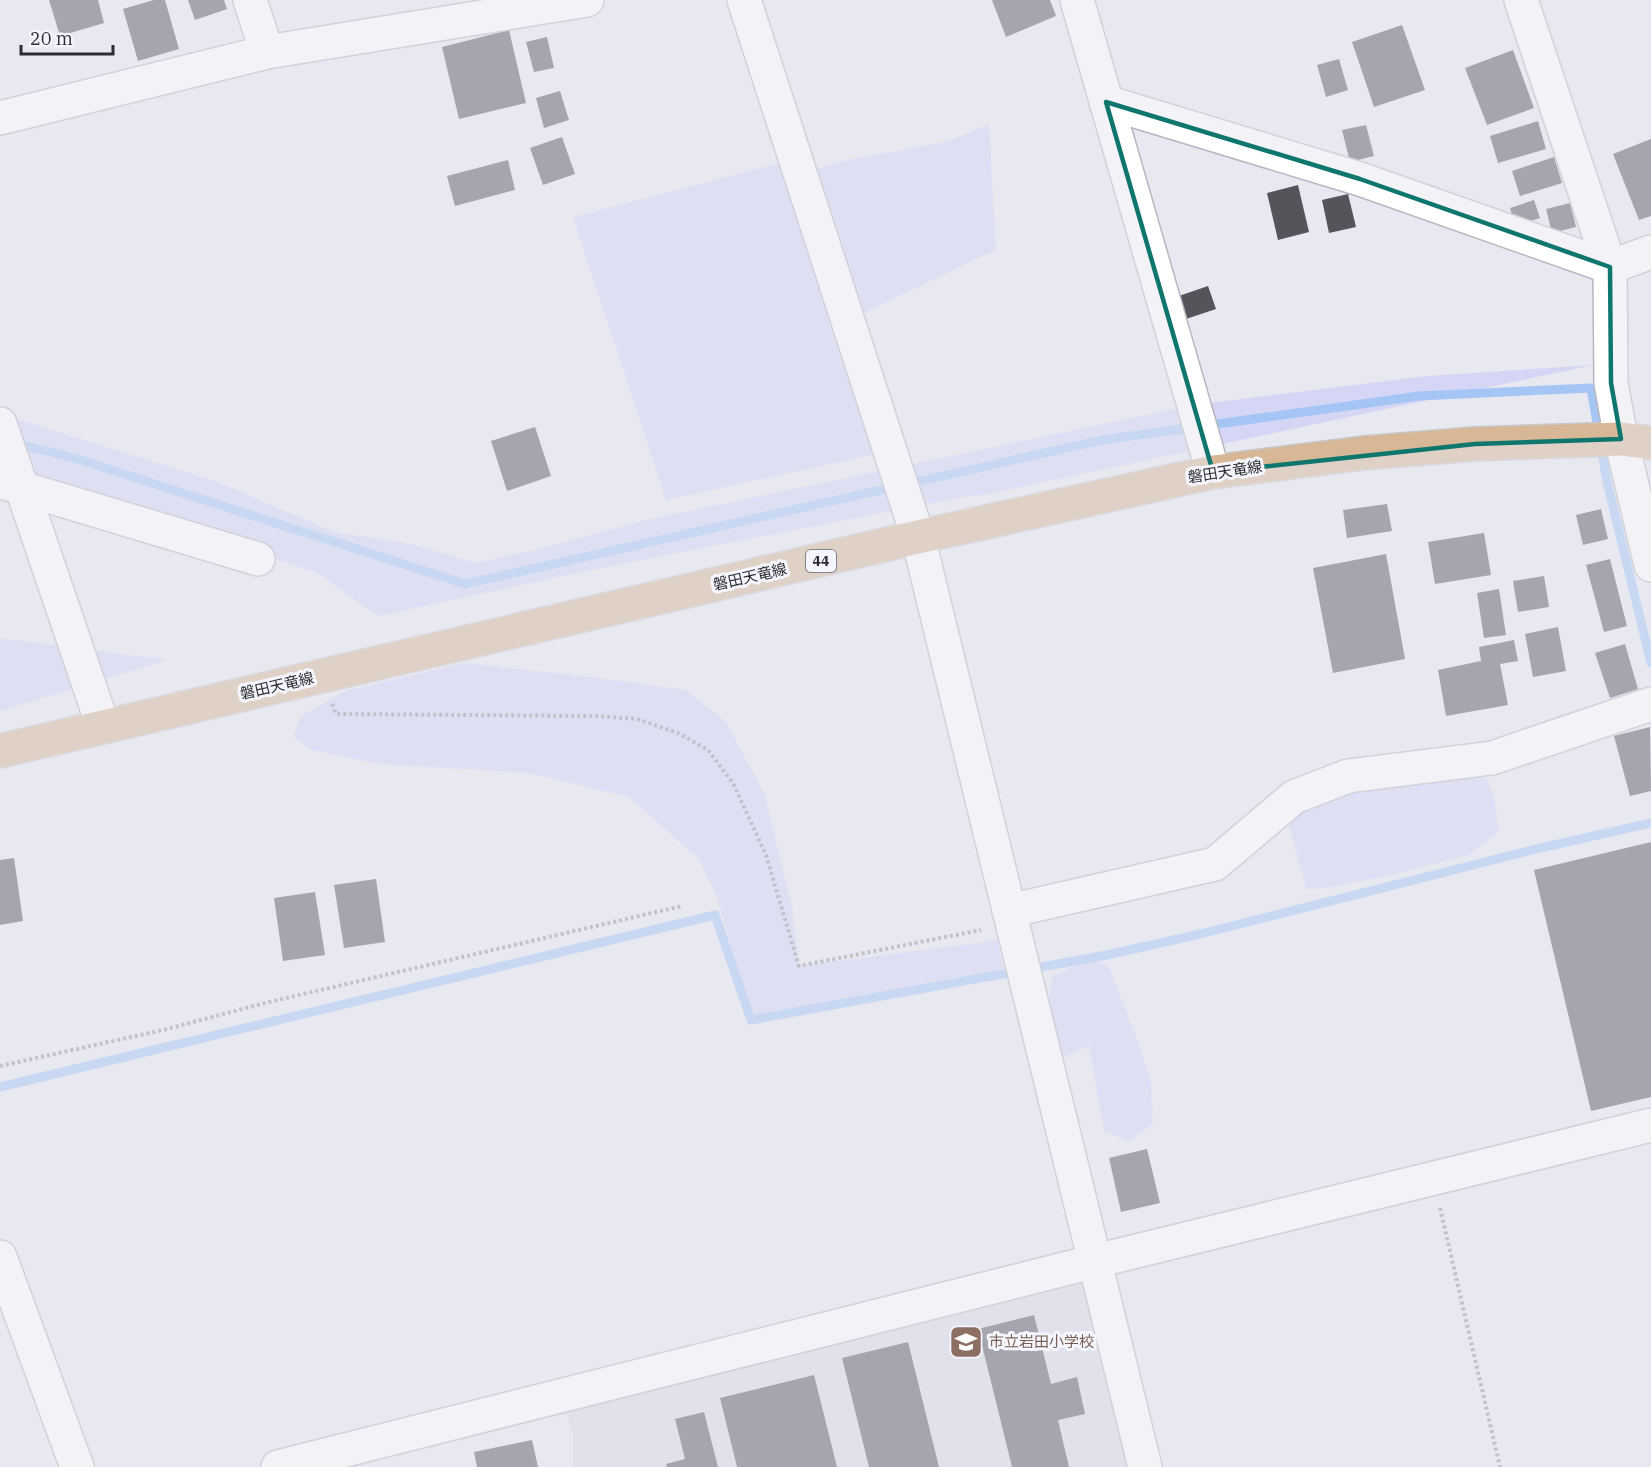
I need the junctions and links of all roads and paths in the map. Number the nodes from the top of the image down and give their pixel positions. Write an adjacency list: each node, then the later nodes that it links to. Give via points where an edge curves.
1 (250, 0): 6 (street)
2 (587, 0): 6 (street)
3 (744, 0): 15 (street)
4 (1077, 0): 7 (street)
5 (1521, 0): 10 (street)
6 (267, 52): 8 (street)
7 (1106, 102): 10 (street, via 1360,179); 13 (street)
8 (0, 117)
9 (1651, 252): 10 (street)
10 (1610, 267): 12 (street, via 1611,383)
11 (0, 424): 14 (street)
12 (1636, 441): 13 (main road, 磐田天竜線 / 44, via 1475,444); 17 (street)
13 (1214, 472): 15 (main road, 磐田天竜線 / 44)
14 (11, 485): 16 (street); 20 (street)
15 (918, 537): 18 (main road, 磐田天竜線 / 44); 23 (street)
16 (258, 559)
17 (1651, 565)
18 (320, 676): 20 (main road, 磐田天竜線 / 44); 23 (path, via 336,714 637,719 678,733 708,750 733,783 766,855 799,966)
19 (1651, 704): 23 (street, via 1492,758 1348,776 1294,797 1215,864)
20 (103, 726): 21 (main road, 磐田天竜線 / 44)
21 (0, 751)
22 (682, 906): 24 (path)
23 (1010, 917): 28 (street)
24 (0, 1066)
25 (1651, 1125): 26 (street)
26 (1432, 1178): 28 (street); 32 (path)
27 (0, 1257): 29 (street)
28 (1096, 1261): 30 (street); 31 (street)
29 (77, 1467)
30 (278, 1467)
31 (1145, 1467)
32 (1500, 1467)

